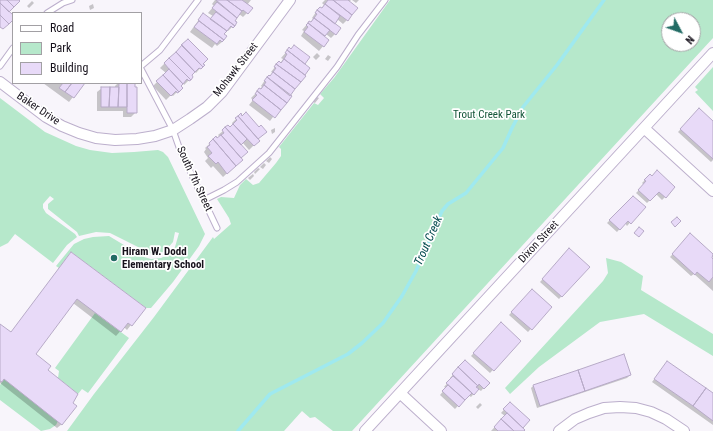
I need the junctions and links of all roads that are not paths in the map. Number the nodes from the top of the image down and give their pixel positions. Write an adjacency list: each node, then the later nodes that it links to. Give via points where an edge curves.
1 (72, 0): 5 (lane)
2 (198, 0): 8 (lane, via 160,50)
3 (290, 0): 13 (street, Mohawk Street, via 222,92 190,119)
4 (385, 0): 15 (lane, via 337,67 269,153 237,182)
5 (49, 12)
6 (12, 49): 9 (lane)
7 (713, 53): 12 (street, Dixon Street)
8 (142, 65)
9 (0, 66)
10 (142, 71): 13 (lane, South 7th Street)
11 (0, 82): 13 (street, Baker Drive, via 46,117 62,126 96,138 137,139)
12 (644, 128): 14 (street); 17 (street, Dixon Street)
13 (172, 130): 15 (lane, South 7th Street)
14 (713, 191)
15 (204, 200): 16 (lane, South 7th Street)
16 (217, 228)
17 (400, 393): 18 (street, Dixon Street); 19 (street)
18 (365, 431)
19 (441, 431)
20 (560, 431): 21 (street, via 589,413 604,408 620,407 651,412)
21 (684, 431)

